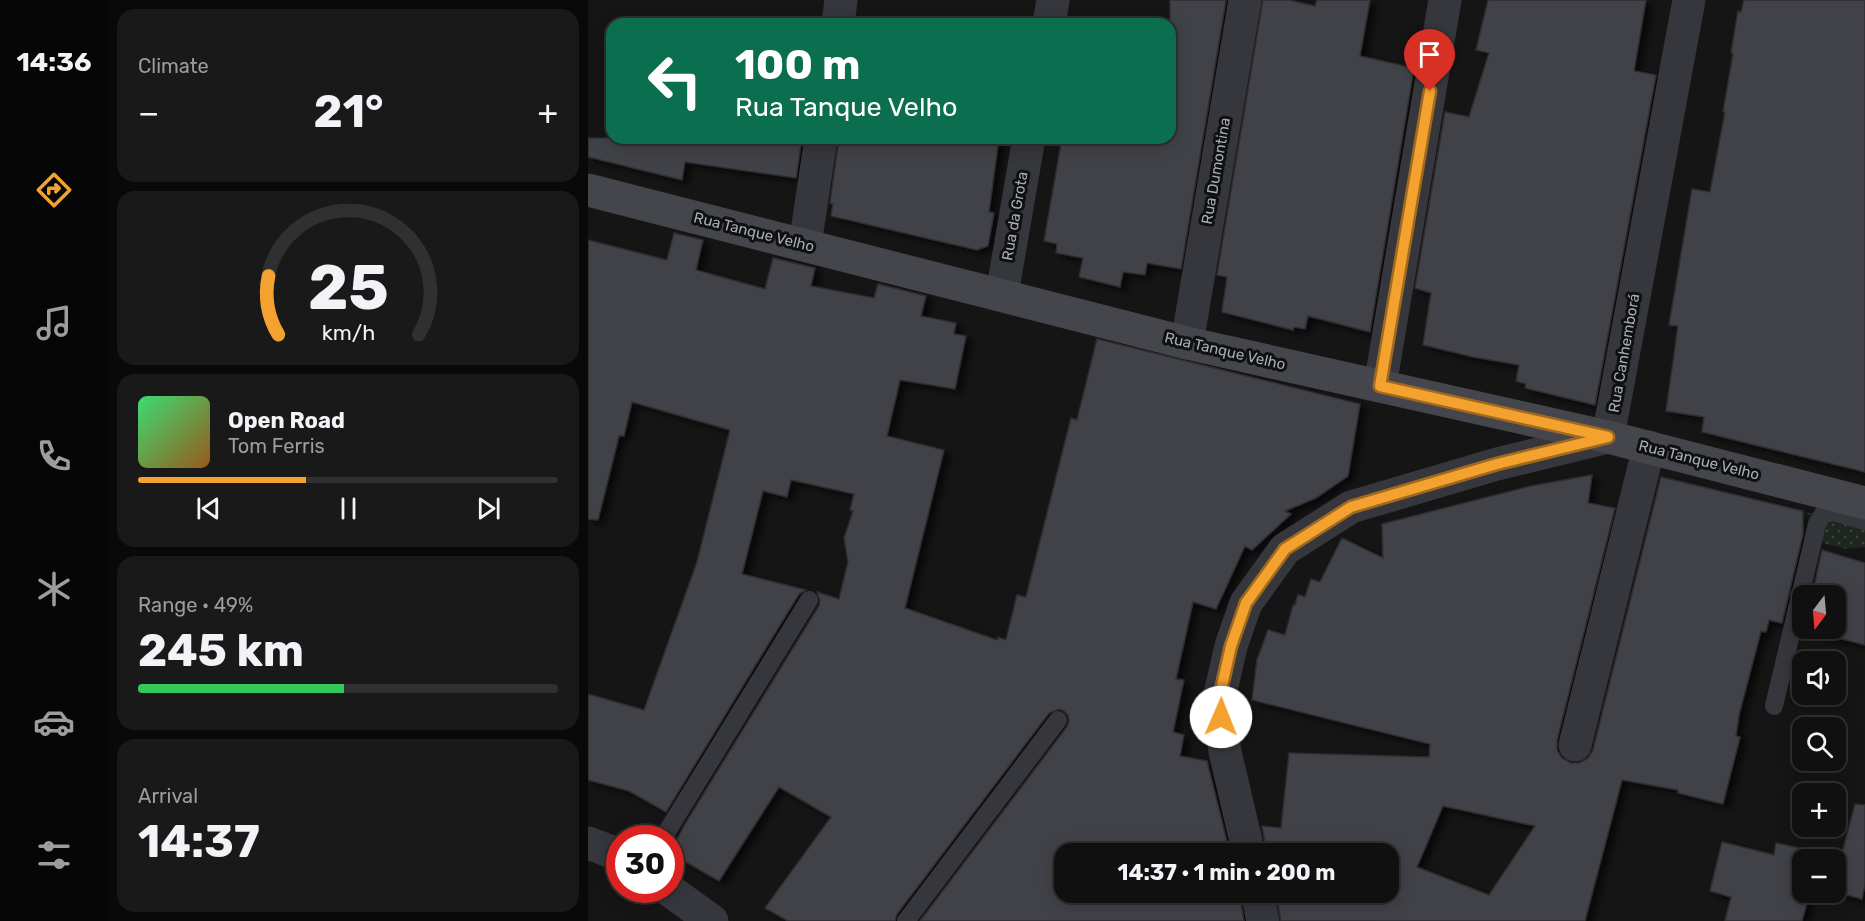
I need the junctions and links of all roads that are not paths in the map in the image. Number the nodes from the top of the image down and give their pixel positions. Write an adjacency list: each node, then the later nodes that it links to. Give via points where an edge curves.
1 (841, 0): 6 (street)
2 (1053, 0): 7 (street)
3 (1245, 0): 13 (street, Rua Dumontina)
4 (1445, 0): 14 (street)
5 (1689, 0): 15 (street, Rua Canhemborá)
6 (839, 18)
7 (1050, 18)
8 (820, 144): 11 (street)
9 (1028, 144): 12 (street, Rua da Grota)
10 (588, 190): 11 (street, Rua Tanque Velho)
11 (805, 245): 12 (street, Rua Tanque Velho)
12 (1002, 294): 13 (street, Rua Tanque Velho)
13 (1187, 343): 14 (street, Rua Tanque Velho)
14 (1380, 386): 15 (street, Rua Tanque Velho)
15 (1608, 437): 16 (street, Rua Tanque Velho); 25 (street, via 1497,464 1351,507 1285,549 1246,603 1219,699 1225,752)
16 (1649, 447): 17 (street, Rua Tanque Velho); 22 (street)
17 (1865, 503)
18 (1865, 521): 20 (lane, via 1834,512 1823,514 1817,524)
19 (809, 600): 23 (lane)
20 (1774, 706)
21 (1058, 720): 30 (lane)
22 (1575, 745)
23 (671, 825)
24 (588, 843): 26 (street)
25 (1246, 843)
26 (606, 850)
27 (684, 901): 29 (street)
28 (1259, 903): 31 (street)
29 (712, 921)
30 (906, 921)
31 (1263, 921)

